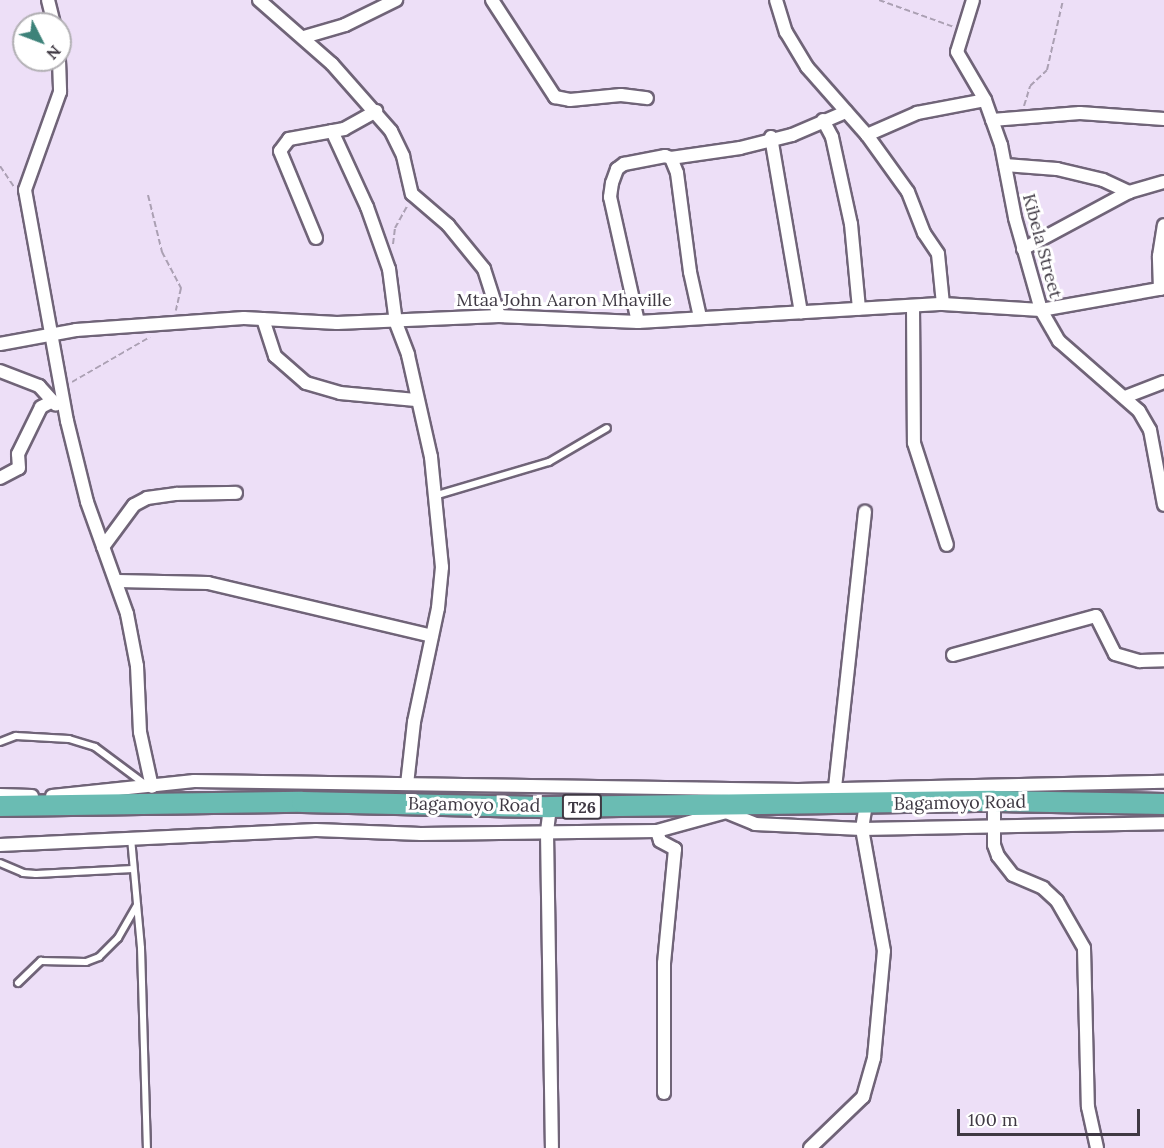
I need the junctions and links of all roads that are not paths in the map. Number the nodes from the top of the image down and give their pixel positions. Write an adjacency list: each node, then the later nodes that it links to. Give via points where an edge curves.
1 (259, 0): 6 (street)
2 (396, 0): 6 (street, via 345,25)
3 (492, 0): 8 (street, via 555,97)
4 (776, 0): 11 (street, via 786,32 807,67)
5 (973, 0): 9 (street, Kibela Street, via 957,52)
6 (304, 37): 10 (street)
7 (59, 72): 36 (street, via 60,92 24,190)
8 (647, 98)
9 (985, 100): 14 (street, Kibela Street); 16 (street, via 917,113)
10 (376, 111): 15 (street, via 360,123); 31 (street, via 396,139 412,195 448,225 484,269)
11 (846, 112): 13 (street); 16 (street)
12 (1164, 119): 14 (street, via 1080,113)
13 (823, 120): 17 (street, via 792,135); 28 (street, via 832,137 851,224)
14 (992, 120): 19 (street, Kibela Street)
15 (332, 131): 23 (street, via 289,139 280,151); 35 (street, via 367,207 389,269)
16 (867, 135): 26 (street, via 908,192 924,233 938,255)
17 (771, 137): 18 (street, via 740,148); 30 (street, via 795,257)
18 (671, 158): 32 (street, via 677,173); 34 (street, via 624,164 617,169 612,183 610,197)
19 (1005, 165): 21 (street, via 1057,169 1103,180); 24 (street, Kibela Street)
20 (1164, 182): 21 (street)
21 (1130, 192): 24 (street)
22 (1164, 225): 25 (street, via 1159,256)
23 (316, 238)
24 (1023, 249): 29 (street, Kibela Street)
25 (1162, 288): 29 (street, Mtaa John Aaron Mhaville)
26 (943, 304): 27 (street, Mtaa John Aaron Mhaville); 29 (street, Mtaa John Aaron Mhaville)
27 (913, 306): 28 (street, Mtaa John Aaron Mhaville); 49 (street, via 914,443)
28 (859, 309): 30 (street, Mtaa John Aaron Mhaville)
29 (1041, 310): 41 (street, Kibela Street, via 1059,341)
30 (801, 312): 32 (street, Mtaa John Aaron Mhaville)
31 (499, 316): 34 (street, Mtaa John Aaron Mhaville); 35 (street, Mtaa John Aaron Mhaville)
32 (700, 317): 34 (street, Mtaa John Aaron Mhaville)
33 (263, 319): 35 (street, Mtaa John Aaron Mhaville); 36 (street, Mtaa John Aaron Mhaville); 42 (street, via 274,356 306,383 340,393)
34 (638, 322)
35 (396, 323): 42 (street, via 408,355)
36 (50, 334): 37 (street, Mtaa John Aaron Mhaville); 40 (street)
37 (0, 344)
38 (0, 372): 40 (street)
39 (1164, 382): 41 (street)
40 (57, 397): 44 (street, via 41,407 18,454 19,468); 50 (street)
41 (1125, 397): 47 (street, Kibela Street, via 1150,430)
42 (416, 400): 46 (street, via 431,457)
43 (607, 428): 46 (lane, via 549,462)
44 (0, 478)
45 (236, 493): 50 (street, via 147,498 134,505)
46 (434, 496): 52 (street, via 442,567)
47 (1164, 506)
48 (866, 512): 60 (street)
49 (947, 545)
50 (103, 547): 51 (street)
51 (118, 581): 52 (street, via 208,583); 58 (street, via 137,666 140,732)
52 (432, 636): 57 (street, via 414,722)
53 (952, 655): 54 (street, via 1096,616 1115,654 1140,662)
54 (1164, 660)
55 (0, 742): 58 (lane, via 16,736 69,739 94,747)
56 (1164, 782): 60 (street, via 891,785)
57 (407, 784): 58 (street, via 194,781); 60 (street)
58 (150, 788): 59 (street, via 66,795)
59 (0, 795)
60 (834, 797): 62 (highway, Bagamoyo Road / T26); 66 (highway, Bagamoyo Road / T26)
61 (994, 801): 62 (highway, Bagamoyo Road / T26); 63 (highway, Bagamoyo Road / T26); 68 (street)
62 (866, 804): 69 (street)
63 (1164, 804)
64 (0, 806): 65 (highway, Bagamoyo Road / T26, via 302,802)
65 (550, 807): 66 (highway, Bagamoyo Road / T26); 71 (street)
66 (726, 808): 69 (street, via 755,824); 70 (street)
67 (1164, 823): 68 (street)
68 (994, 824): 69 (street); 82 (street, via 994,845 1004,867 1057,901 1084,948 1088,1107)
69 (862, 829): 81 (street, via 884,951 874,1058 863,1097)
70 (657, 831): 71 (street); 78 (street, via 660,841 673,846 675,854 664,963)
71 (547, 833): 72 (street, via 316,830); 80 (street)
72 (131, 837): 73 (street); 75 (lane)
73 (0, 844)
74 (0, 862): 75 (lane, via 23,873 36,874)
75 (133, 869): 76 (lane)
76 (137, 904): 77 (lane, via 117,938 99,957 86,962 41,961); 79 (lane)
77 (18, 983)
78 (664, 1093)
79 (147, 1148)
80 (552, 1148)
81 (810, 1148)
82 (1097, 1148)

